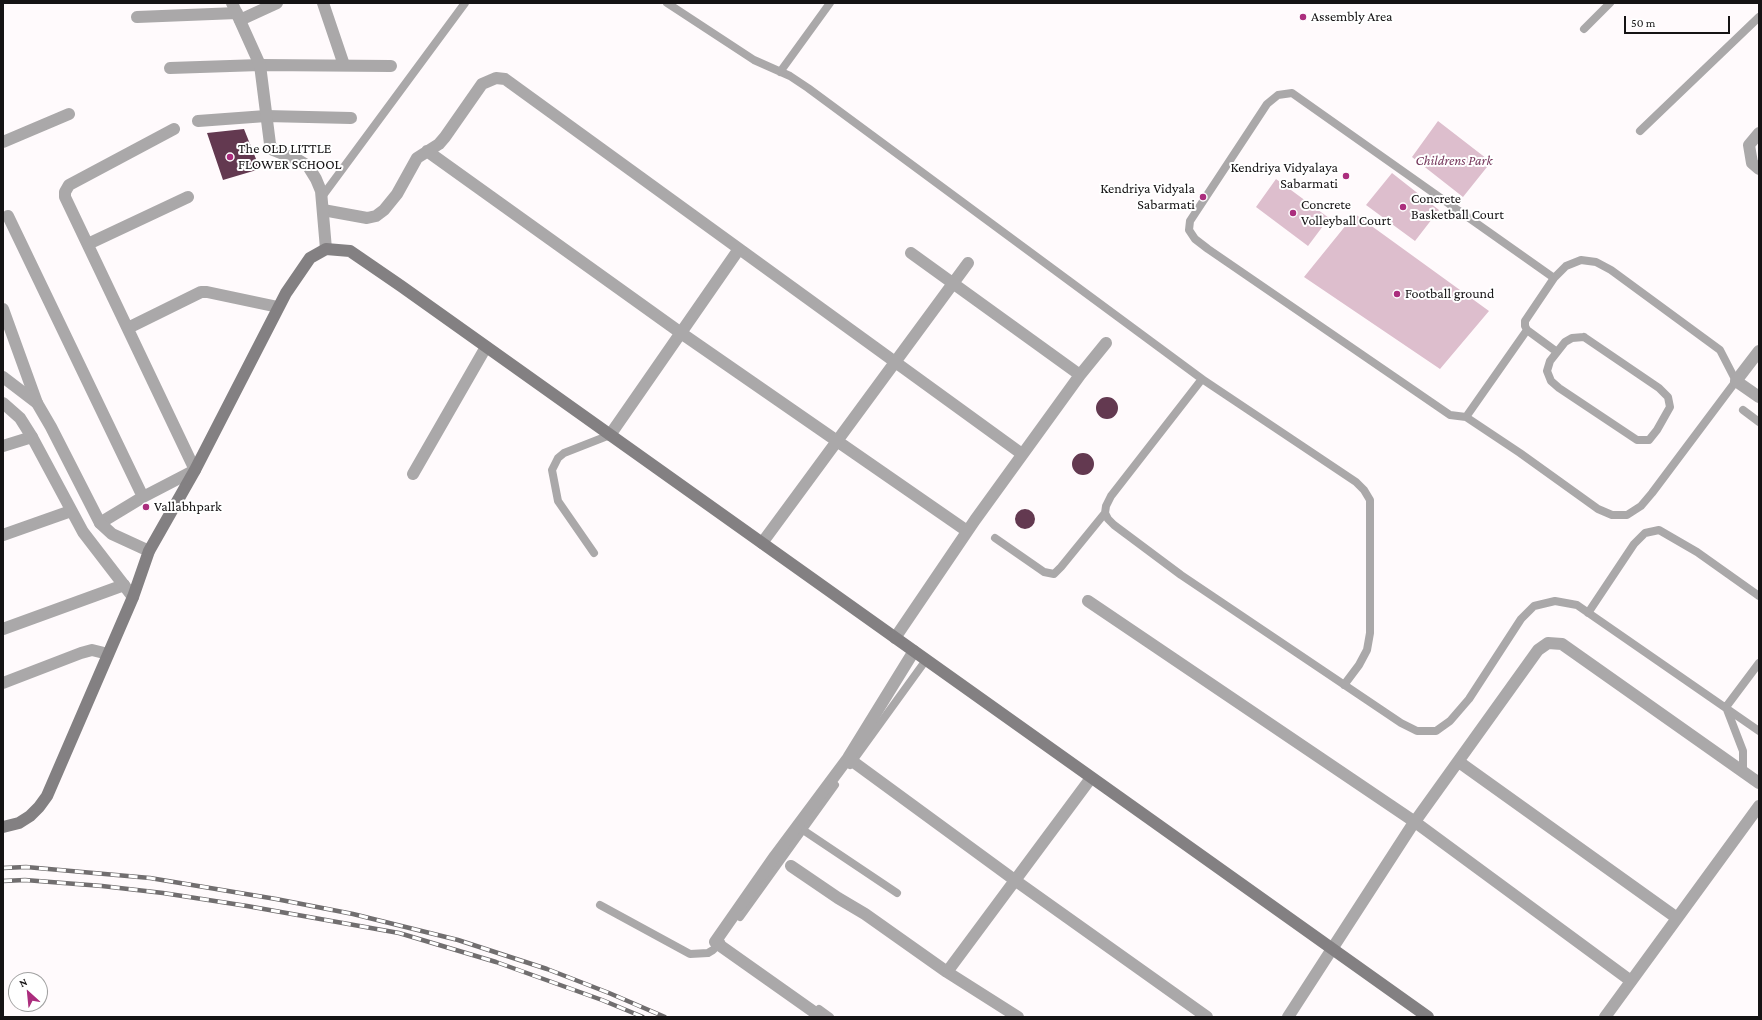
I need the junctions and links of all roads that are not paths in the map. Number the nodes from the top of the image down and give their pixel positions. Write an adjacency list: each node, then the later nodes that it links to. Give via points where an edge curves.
1 (277, 3): 7 (street)
2 (323, 3): 12 (street)
3 (465, 3): 27 (lane)
4 (668, 3): 15 (lane, via 754,60)
5 (830, 3): 15 (lane)
6 (1610, 3): 10 (lane)
7 (236, 12): 8 (street); 11 (street)
8 (137, 17)
9 (1759, 17): 21 (lane)
10 (1584, 29)
11 (260, 65): 12 (street); 14 (street); 17 (street)
12 (344, 65): 13 (street)
13 (391, 66)
14 (170, 68)
15 (780, 72): 49 (lane, via 808,88)
16 (69, 114): 23 (street)
17 (266, 116): 18 (street); 19 (street); 27 (street, via 273,150 308,166 321,191)
18 (351, 118)
19 (198, 121)
20 (174, 129): 30 (street, via 69,185 65,197)
21 (1640, 131)
22 (1759, 133): 25 (street, via 1749,145 1752,163)
23 (3, 142)
24 (427, 151): 28 (street, via 417,158 396,194 376,216 367,218); 32 (street, via 445,137 482,84 496,78 505,79); 41 (street)
25 (1759, 169)
26 (188, 198): 30 (street)
27 (321, 198): 28 (street)
28 (323, 210): 31 (street)
29 (8, 216): 64 (street)
30 (88, 244): 39 (street)
31 (326, 249): 37 (main road, via 310,258); 43 (main road, via 350,252)
32 (739, 249): 41 (street); 46 (street)
33 (911, 253): 36 (street)
34 (968, 263): 36 (street)
35 (1554, 278): 40 (lane, via 1525,321); 50 (lane, via 1566,266 1581,260 1596,262 1611,270 1720,350); 55 (lane, via 1292,93 1278,95 1267,104 1190,221 1189,230 1196,240 1208,249 1450,415)
36 (953, 283): 46 (street); 47 (street)
37 (278, 307): 39 (street, via 201,292); 62 (main road)
38 (3, 309): 53 (street)
39 (128, 328): 62 (street)
40 (1527, 330): 45 (lane); 55 (lane)
41 (681, 333): 57 (street); 59 (street)
42 (1106, 343): 47 (street)
43 (486, 346): 57 (main road); 63 (street)
44 (1759, 351): 50 (street)
45 (1557, 352): 45 (lane, via 1572,338 1584,338 1659,388 1668,397 1670,407 1649,440 1637,440 1559,388 1547,371 1550,361)
46 (894, 362): 59 (street); 61 (street)
47 (1080, 375): 61 (street)
48 (3, 377): 53 (street)
49 (1202, 379): 66 (lane, via 1111,496); 86 (lane, via 1356,482 1370,500 1370,634 1367,650)
50 (1736, 381): 51 (street); 55 (lane, via 1652,493 1641,506 1627,515 1612,515 1598,509)
51 (1759, 397)
52 (3, 403): 58 (street, via 20,418)
53 (37, 403): 67 (street)
54 (1743, 410): 56 (lane)
55 (1466, 417)
56 (1759, 422)
57 (610, 435): 71 (main road); 73 (lane, via 564,453 558,458 552,470 558,501)
58 (32, 437): 60 (street); 65 (street)
59 (837, 441): 68 (street); 71 (street)
60 (3, 446)
61 (1022, 454): 68 (street)
62 (195, 470): 64 (street); 72 (main road)
63 (413, 474)
64 (144, 497): 67 (street)
65 (72, 511): 69 (street); 74 (street, via 83,532)
66 (1105, 513): 70 (lane, via 1054,574 1044,572); 86 (lane, via 1114,525 1181,575)
67 (100, 523): 72 (street, via 112,534)
68 (967, 531): 80 (street)
69 (3, 535)
70 (995, 538)
71 (762, 543): 80 (main road)
72 (149, 551): 76 (main road)
73 (594, 553)
74 (124, 585): 76 (street); 79 (street)
75 (1759, 596): 78 (lane, via 1696,552 1659,530 1645,533 1634,544)
76 (133, 597): 82 (main road)
77 (1088, 601): 95 (street)
78 (1588, 613): 86 (lane, via 1576,605 1555,600 1534,606 1521,619 1469,699 1450,721 1436,731 1417,731 1406,726); 87 (lane)
79 (3, 629)
80 (896, 638): 81 (main road)
81 (914, 651): 83 (main road); 89 (street)
82 (108, 654): 85 (street, via 92,650 81,653); 96 (main road, via 47,796 30,816 19,823)
83 (926, 660): 89 (lane); 92 (main road)
84 (1759, 663): 87 (lane)
85 (3, 683)
86 (1344, 685)
87 (1726, 707): 88 (lane); 91 (lane, via 1743,752)
88 (1759, 731)
89 (850, 759): 97 (lane); 99 (street); 103 (street, via 715,942)
90 (1459, 762): 91 (street, via 1538,650 1548,643 1562,644); 95 (street); 102 (street)
91 (1743, 772): 93 (street)
92 (1091, 778): 99 (street); 104 (main road)
93 (1759, 783)
94 (1759, 806): 102 (street)
95 (1415, 822): 104 (street); 106 (street)
96 (3, 827)
97 (803, 830): 100 (lane); 103 (lane)
98 (791, 866): 105 (street)
99 (1016, 881): 105 (street); 110 (street)
100 (897, 893)
101 (600, 905): 103 (lane, via 690,954 708,953)
102 (1677, 918): 106 (street)
103 (720, 943): 107 (street); 108 (lane)
104 (1334, 949): 111 (street); 112 (main road)
105 (947, 972): 109 (street)
106 (1631, 981): 113 (street)
107 (821, 1017)
108 (830, 1017)
109 (1018, 1017)
110 (1207, 1017)
111 (1288, 1017)
112 (1428, 1017)
113 (1605, 1017)

